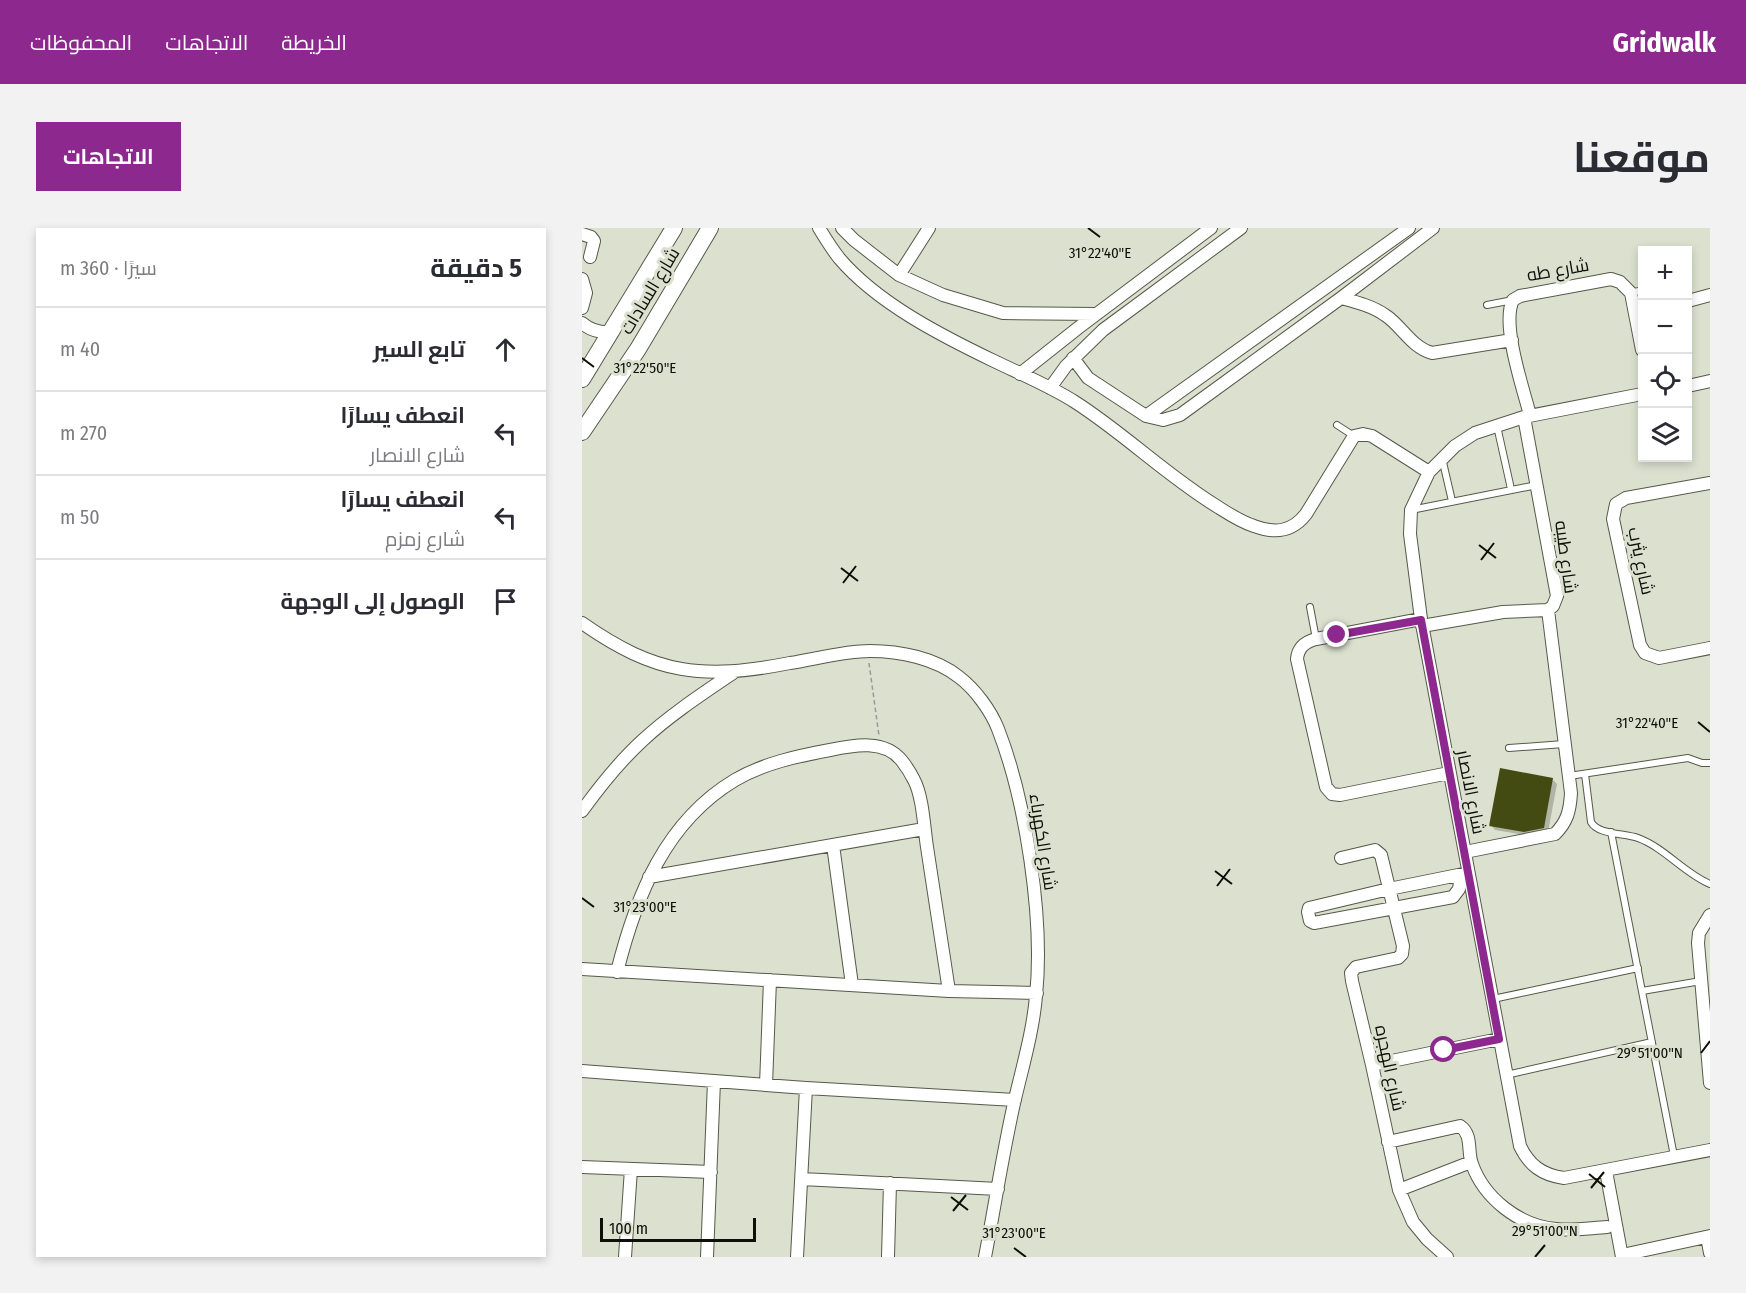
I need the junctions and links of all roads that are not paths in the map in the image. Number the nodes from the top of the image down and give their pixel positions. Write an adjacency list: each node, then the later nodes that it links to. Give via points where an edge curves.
1 (674, 228): 24 (main road, شارع السادات)
2 (819, 228): 27 (street, via 851,271 889,301)
3 (842, 228): 13 (street)
4 (928, 228): 13 (street)
5 (1211, 228): 22 (street)
6 (1241, 228): 10 (street)
7 (1408, 228): 33 (street)
8 (1433, 228): 17 (street)
9 (704, 230): 37 (main road, شارع السادات, via 638,349)
10 (1225, 233): 26 (street)
11 (582, 234): 12 (street, via 594,241)
12 (590, 257)
13 (899, 275): 22 (street, via 943,295 1003,312)
14 (582, 279): 21 (street, via 586,293)
15 (1636, 292): 18 (street, شارع طه, via 1611,279)
16 (1710, 295): 19 (street)
17 (1341, 298): 25 (street, via 1385,315 1432,353); 33 (street, via 1180,415 1163,420)
18 (1514, 300): 20 (lane); 25 (street, شارع طه, via 1509,316)
19 (1692, 300)
20 (1487, 305)
21 (582, 308)
22 (1096, 314): 27 (street)
23 (582, 323): 24 (street, via 592,330)
24 (612, 332): 28 (main road, شارع السادات)
25 (1512, 340): 34 (street, شارع طه)
26 (1073, 358): 31 (street); 33 (street, via 1088,378)
27 (1020, 374): 31 (street)
28 (582, 379)
29 (1709, 385): 30 (street)
30 (1692, 386)
31 (1050, 388): 38 (street, via 1074,401 1206,500 1270,531 1299,524)
32 (1638, 395): 34 (street, شارع الانصار)
33 (1146, 416)
34 (1527, 416): 35 (street, شارع الانصار); 42 (street, شارع طيبه)
35 (1497, 424): 39 (street, شارع الانصار, via 1475,433); 43 (lane)
36 (1337, 425): 38 (lane)
37 (582, 432)
38 (1354, 436): 40 (street, via 1372,436)
39 (1442, 458): 40 (street, شارع الانصار); 44 (lane)
40 (1430, 472): 45 (street, شارع الانصار)
41 (1710, 483): 51 (street, شارع يثرب, via 1626,498 1616,504 1613,519 1640,645 1645,653 1659,658)
42 (1537, 485): 43 (lane); 47 (street, شارع طيبه, via 1557,596)
43 (1511, 489): 44 (lane)
44 (1452, 501): 45 (lane)
45 (1411, 510): 49 (street, شارع الانصار, via 1410,534)
46 (1310, 607): 50 (lane)
47 (1548, 610): 49 (street, شارع طيبه); 53 (street)
48 (582, 623): 52 (street, شارع الكهرباء, via 627,651 664,667)
49 (1422, 623): 50 (street, شارع طيبه); 56 (street, شارع الانصار)
50 (1312, 640): 56 (street, via 1301,647 1297,659 1326,787 1332,794)
51 (1710, 648)
52 (733, 673): 59 (street, شارع الكهرباء, via 642,740); 79 (street, شارع الكهرباء, via 867,651 919,657 960,678 997,728 1016,790 1031,869)
53 (1564, 744): 54 (lane); 58 (street)
54 (1509, 748)
55 (1710, 763): 57 (lane, via 1688,758)
56 (1449, 772): 63 (street, شارع الانصار)
57 (1585, 774): 58 (lane); 61 (lane, via 1591,822 1596,828)
58 (1569, 776): 63 (street, via 1570,811 1555,834)
59 (582, 811)
60 (924, 829): 62 (street); 66 (street, via 915,781 900,759 881,745 847,746 782,760 736,779 680,828); 77 (street)
61 (1611, 832): 67 (lane, via 1649,843); 71 (lane)
62 (833, 846): 66 (street); 76 (street)
63 (1465, 852): 65 (street, شارع الانصار)
64 (1341, 858): 68 (street, via 1375,850 1382,855)
65 (1465, 874): 68 (street); 69 (street, via 1453,897); 80 (street, شارع الانصار)
66 (649, 877): 73 (street, via 627,932)
67 (1710, 884)
68 (1389, 889): 69 (street); 69 (street, via 1309,908 1310,921)
69 (1395, 908): 84 (street, شارع الهجره, via 1404,946 1402,954 1361,964 1351,973)
70 (1710, 915): 75 (street, via 1699,933)
71 (1638, 968): 78 (lane); 80 (lane)
72 (582, 969): 73 (street)
73 (617, 972): 74 (street)
74 (770, 980): 76 (street); 89 (street)
75 (1701, 981): 78 (lane); 83 (street)
76 (852, 985): 77 (street)
77 (949, 991): 79 (street)
78 (1642, 992): 82 (lane)
79 (1037, 993): 91 (street, شارع الكهرباء)
80 (1492, 999): 81 (street, شارع الانصار)
81 (1499, 1039): 84 (street); 86 (street, شارع الانصار)
82 (1652, 1042): 86 (lane); 94 (lane)
83 (1708, 1044): 88 (street)
84 (1372, 1065): 92 (street, شارع الهجره)
85 (582, 1071): 87 (street)
86 (1506, 1075): 98 (street, شارع الانصار, via 1520,1146 1533,1166 1542,1173 1564,1178)
87 (714, 1081): 89 (street); 99 (street)
88 (1710, 1083)
89 (766, 1085): 90 (street)
90 (806, 1088): 91 (street); 100 (street)
91 (1015, 1100): 102 (street, شارع الكهرباء)
92 (1388, 1142): 95 (street, via 1460,1126 1468,1134); 103 (street, شارع الهجره)
93 (1710, 1150): 94 (street, شارع الانصار)
94 (1674, 1156): 98 (street, شارع الانصار)
95 (1471, 1162): 103 (street); 104 (street, via 1494,1199 1524,1221 1556,1230)
96 (582, 1167): 97 (street)
97 (631, 1169): 99 (street); 108 (street)
98 (1606, 1171): 107 (street)
99 (711, 1172): 109 (street)
100 (802, 1179): 101 (street); 110 (street)
101 (890, 1183): 102 (street); 111 (street)
102 (998, 1189): 112 (street, شارع الكهرباء)
103 (1399, 1190): 113 (street, شارع الهجره, via 1413,1222)
104 (1607, 1227)
105 (1708, 1236): 106 (street); 107 (street)
106 (1710, 1253)
107 (1622, 1256)
108 (625, 1257)
109 (707, 1257)
110 (797, 1257)
111 (888, 1257)
112 (985, 1257)
113 (1447, 1257)

